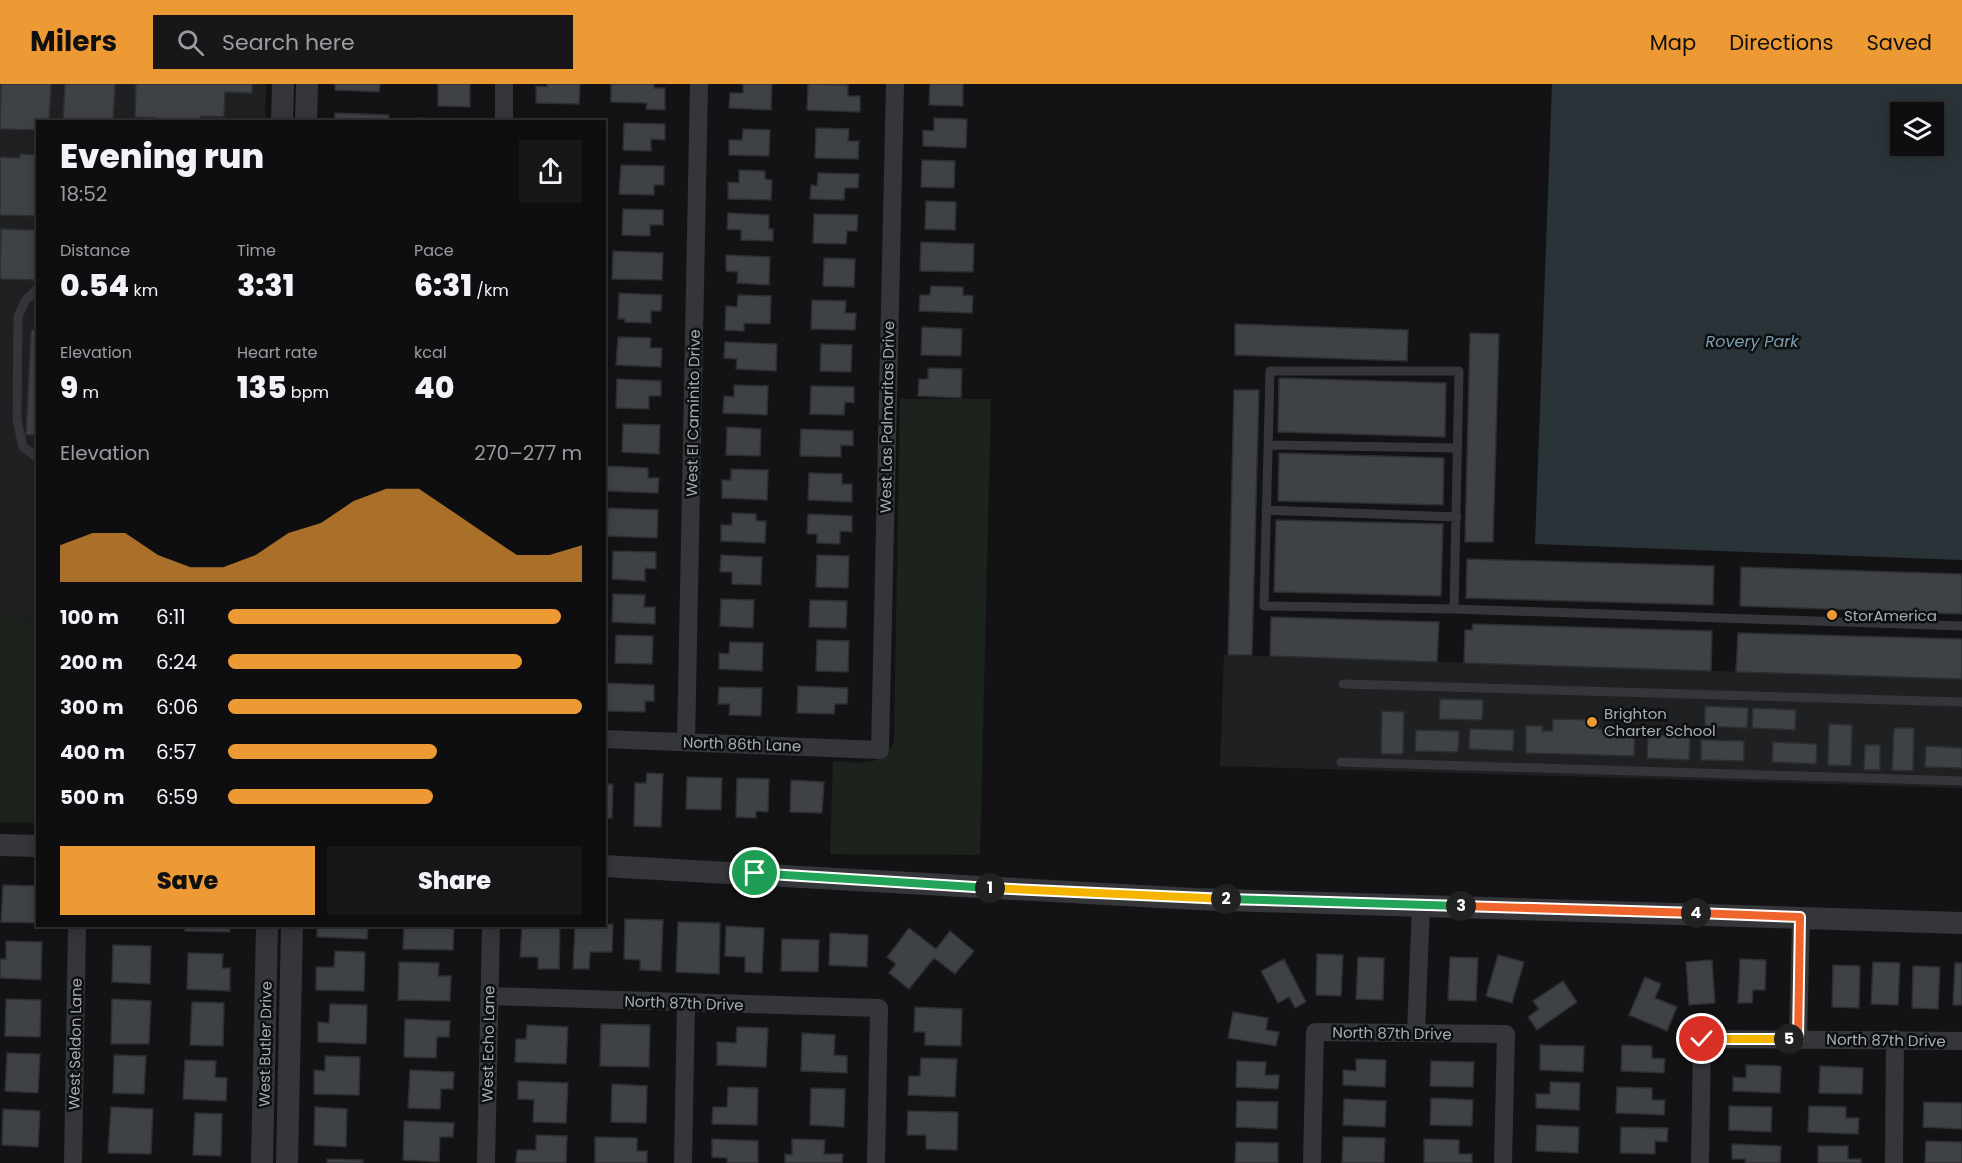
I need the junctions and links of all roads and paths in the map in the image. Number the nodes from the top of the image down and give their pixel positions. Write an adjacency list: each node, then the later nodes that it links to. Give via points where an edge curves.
1 (283, 84): 6 (street)
2 (307, 84): 7 (street)
3 (504, 84): 8 (street)
4 (699, 84): 20 (street, West El Caminito Drive)
5 (895, 84): 21 (street, West Las Palmaritas Drive)
6 (282, 120)
7 (306, 120)
8 (504, 120)
9 (36, 290): 12 (lane, via 25,301 18,317 17,420 23,447)
10 (1268, 445): 11 (lane); 11 (lane, via 1270,371 1459,371); 13 (lane)
11 (1458, 448): 14 (lane)
12 (36, 457)
13 (1266, 510): 14 (lane); 15 (lane, via 1264,606)
14 (1457, 517): 15 (lane)
15 (1455, 609): 16 (lane)
16 (1962, 626)
17 (1343, 684): 18 (lane)
18 (1962, 702)
19 (606, 739): 20 (street, North 86th Lane)
20 (686, 742): 21 (street, North 86th Lane)
21 (880, 750)
22 (1341, 762): 23 (lane)
23 (1962, 781)
24 (0, 845): 25 (street)
25 (36, 846)
26 (606, 866): 27 (street, via 1160,897)
27 (1421, 905): 28 (street); 36 (street)
28 (1800, 917): 29 (street); 38 (street)
29 (1962, 923)
30 (77, 927): 40 (street, West Seldon Lane)
31 (267, 927): 41 (street, West Butler Drive)
32 (292, 927): 42 (street, West Butler Drive)
33 (491, 927): 34 (street, West Echo Lane)
34 (489, 996): 35 (street, North 87th Drive); 43 (street, West Echo Lane)
35 (686, 1003): 44 (street); 45 (street, North 87th Drive, via 879,1008)
36 (1416, 1033): 46 (street, North 87th Drive, via 1315,1032); 47 (street, North 87th Drive, via 1506,1034)
37 (1895, 1039): 38 (street, North 87th Drive); 39 (street, North 87th Drive); 49 (street)
38 (1798, 1040): 48 (street, North 87th Drive, via 1702,1039)
39 (1962, 1041)
40 (73, 1163)
41 (262, 1163)
42 (287, 1163)
43 (486, 1163)
44 (683, 1163)
45 (876, 1163)
46 (1312, 1163)
47 (1503, 1163)
48 (1701, 1163)
49 (1894, 1163)

